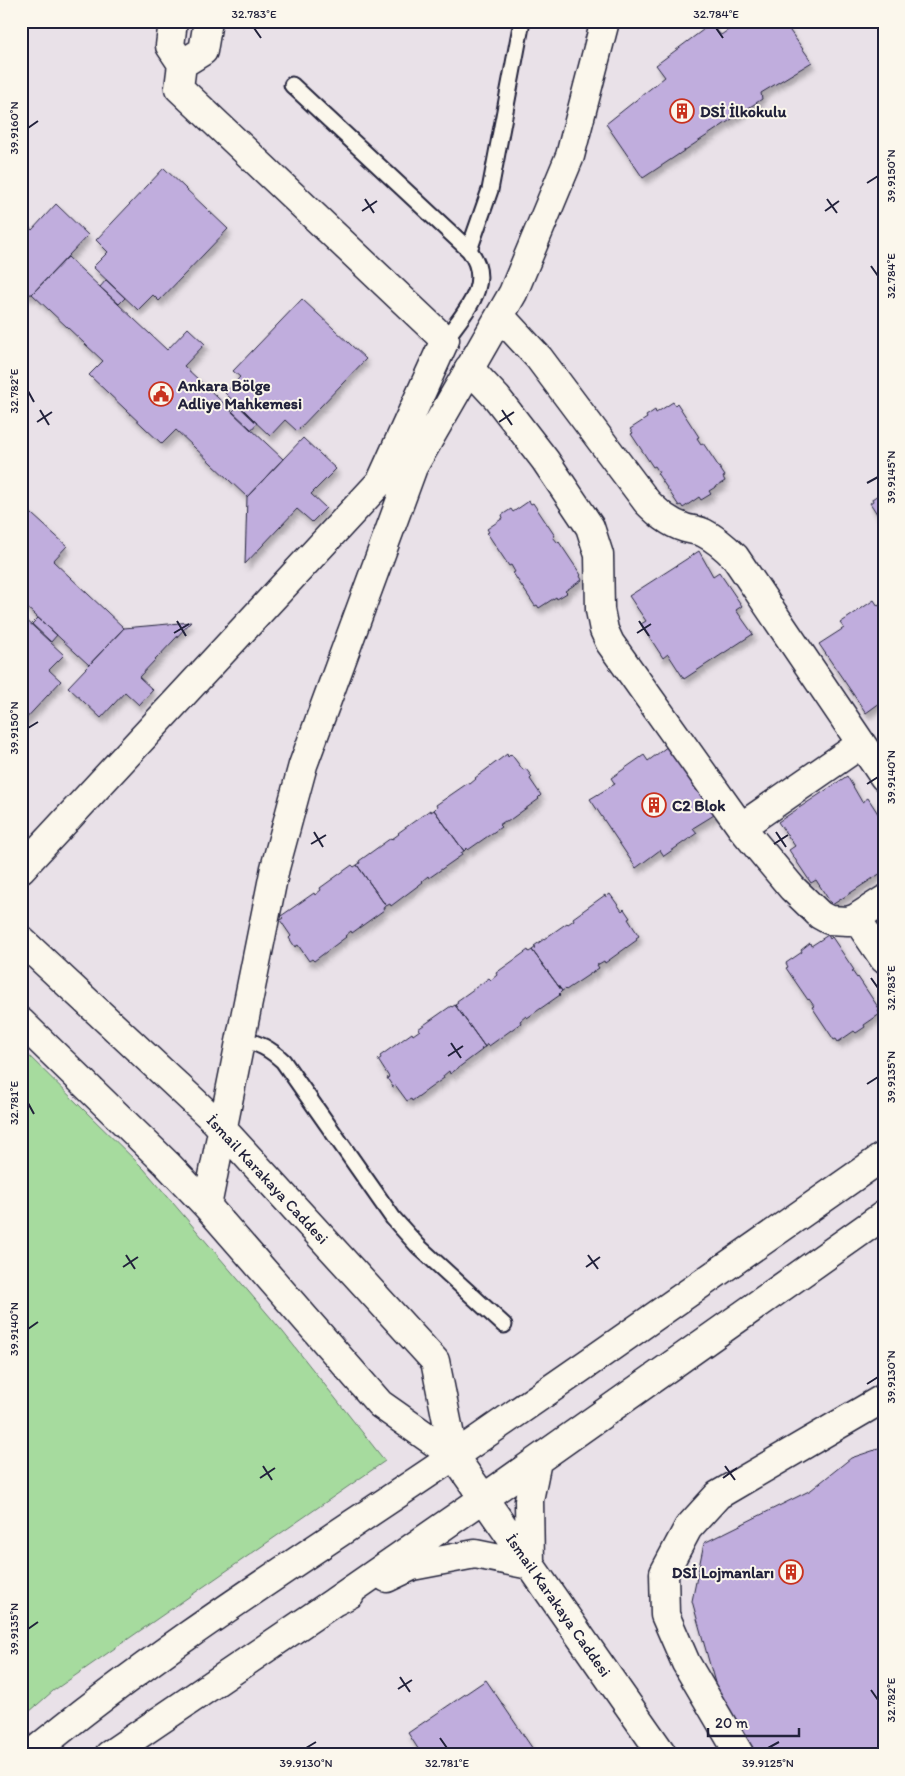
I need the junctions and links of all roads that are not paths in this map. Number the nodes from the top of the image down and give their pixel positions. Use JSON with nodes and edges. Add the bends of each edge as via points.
{"nodes":[{"id":1,"x":174,"y":21,"type":"edge"},
{"id":2,"x":208,"y":21,"type":"edge"},
{"id":3,"x":522,"y":21,"type":"edge"},
{"id":4,"x":605,"y":21,"type":"edge"},
{"id":5,"x":182,"y":64,"type":"junction"},
{"id":6,"x":292,"y":85,"type":"dead end"},
{"id":7,"x":469,"y":250,"type":"junction"},
{"id":8,"x":500,"y":316,"type":"junction"},
{"id":9,"x":445,"y":340,"type":"junction"},
{"id":10,"x":469,"y":368,"type":"junction"},
{"id":11,"x":861,"y":744,"type":"junction"},
{"id":12,"x":884,"y":777,"type":"edge"},
{"id":13,"x":741,"y":827,"type":"junction"},
{"id":14,"x":21,"y":869,"type":"edge"},
{"id":15,"x":884,"y":900,"type":"edge"},
{"id":16,"x":856,"y":918,"type":"junction"},
{"id":17,"x":21,"y":940,"type":"edge"},
{"id":18,"x":884,"y":959,"type":"edge"},
{"id":19,"x":21,"y":1022,"type":"edge"},
{"id":20,"x":241,"y":1040,"type":"junction"},
{"id":21,"x":223,"y":1130,"type":"junction"},
{"id":22,"x":884,"y":1156,"type":"edge"},
{"id":23,"x":207,"y":1206,"type":"junction"},
{"id":24,"x":884,"y":1215,"type":"edge"},
{"id":25,"x":504,"y":1325,"type":"dead end"},
{"id":26,"x":884,"y":1398,"type":"edge"},
{"id":27,"x":454,"y":1456,"type":"junction"},
{"id":28,"x":536,"y":1461,"type":"junction"},
{"id":29,"x":484,"y":1498,"type":"junction"},
{"id":30,"x":530,"y":1565,"type":"junction"},
{"id":31,"x":334,"y":1602,"type":"junction"},
{"id":32,"x":30,"y":1755,"type":"edge"},
{"id":33,"x":109,"y":1755,"type":"edge"},
{"id":34,"x":663,"y":1755,"type":"edge"},
{"id":35,"x":740,"y":1755,"type":"edge"}],
"edges":[{"from":1,"to":5,"type":"street","via":[[170,46]]},
{"from":2,"to":5,"type":"street","via":[[203,52]]},
{"from":3,"to":7,"type":"lane","via":[[490,190]]},
{"from":4,"to":8,"type":"street","via":[[570,156],[513,293]]},
{"from":5,"to":9,"type":"street","via":[[179,88]]},
{"from":6,"to":7,"type":"lane"},
{"from":7,"to":9,"type":"lane","via":[[479,267],[480,285]]},
{"from":8,"to":10,"type":"street"},
{"from":8,"to":11,"type":"street","via":[[539,358],[647,502],[673,523],[714,538],[735,557]]},
{"from":9,"to":14,"type":"street","via":[[380,480]]},
{"from":10,"to":13,"type":"street","via":[[545,460],[590,527],[599,555],[600,610],[610,643]]},
{"from":10,"to":20,"type":"street","via":[[413,467],[303,765],[275,868]]},
{"from":11,"to":12,"type":"street"},
{"from":11,"to":13,"type":"street"},
{"from":13,"to":16,"type":"street","via":[[792,888],[820,915],[838,921]]},
{"from":15,"to":16,"type":"street"},
{"from":16,"to":18,"type":"street"},
{"from":17,"to":21,"type":"street","name":"İsmail Karakaya Caddesi"},
{"from":19,"to":23,"type":"street","name":"İsmail Karakaya Caddesi"},
{"from":20,"to":21,"type":"street"},
{"from":20,"to":25,"type":"lane","via":[[262,1045],[283,1061],[393,1218],[418,1246]]},
{"from":21,"to":23,"type":"street"},
{"from":21,"to":27,"type":"street","name":"İsmail Karakaya Caddesi","via":[[434,1361]]},
{"from":22,"to":27,"type":"street"},
{"from":23,"to":27,"type":"street","name":"İsmail Karakaya Caddesi","via":[[380,1404]]},
{"from":24,"to":28,"type":"street"},
{"from":26,"to":35,"type":"street","via":[[718,1495],[688,1528],[664,1573],[665,1615],[686,1663]]},
{"from":27,"to":29,"type":"street","name":"İsmail Karakaya Caddesi"},
{"from":27,"to":32,"type":"street","via":[[202,1625],[69,1722]]},
{"from":28,"to":29,"type":"street"},
{"from":28,"to":30,"type":"street","via":[[529,1500]]},
{"from":29,"to":30,"type":"street","name":"İsmail Karakaya Caddesi"},
{"from":29,"to":31,"type":"street"},
{"from":30,"to":31,"type":"street","via":[[476,1554],[412,1566]]},
{"from":30,"to":34,"type":"street","name":"İsmail Karakaya Caddesi"},
{"from":31,"to":33,"type":"street"}]}
